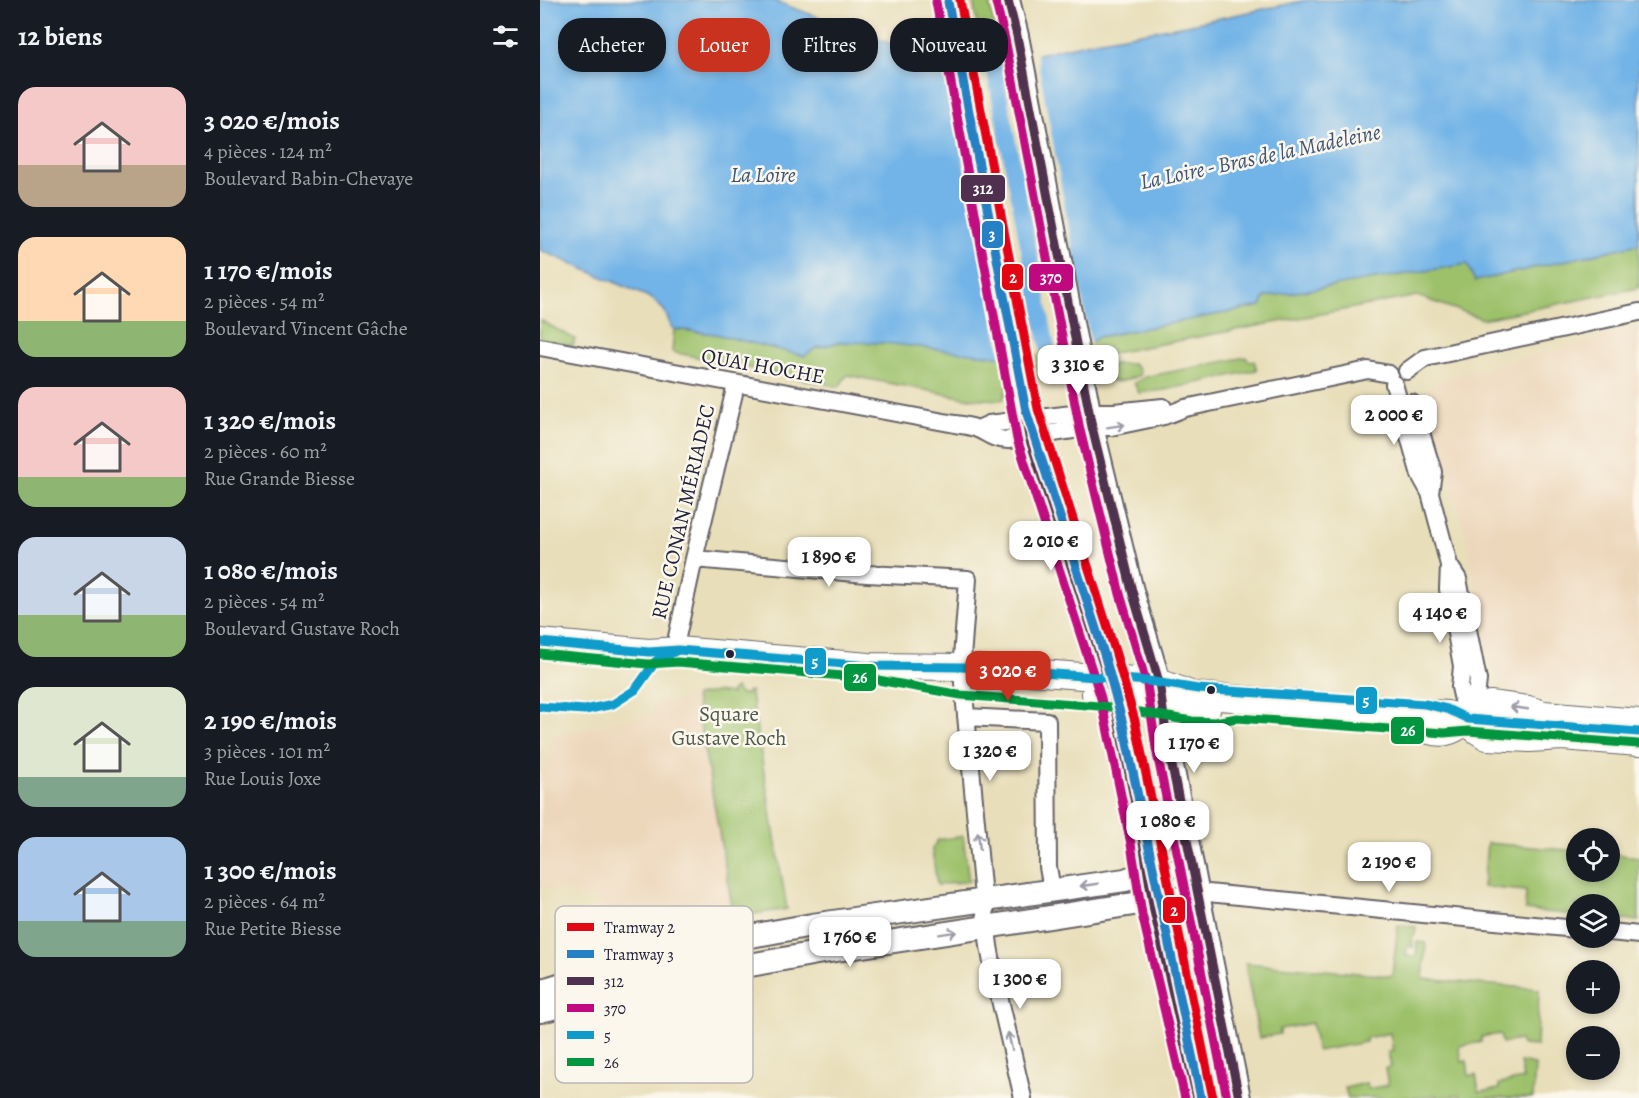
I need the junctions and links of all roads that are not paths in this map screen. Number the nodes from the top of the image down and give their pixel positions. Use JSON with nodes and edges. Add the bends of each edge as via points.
{"nodes":[{"id":1,"x":948,"y":0,"type":"edge"},
{"id":2,"x":1008,"y":0,"type":"edge"},
{"id":3,"x":1639,"y":312,"type":"edge"},
{"id":4,"x":540,"y":347,"type":"edge"},
{"id":5,"x":1399,"y":378,"type":"junction"},
{"id":6,"x":736,"y":385,"type":"junction"},
{"id":7,"x":1090,"y":420,"type":"junction"},
{"id":8,"x":1027,"y":429,"type":"junction"},
{"id":9,"x":694,"y":559,"type":"junction"},
{"id":10,"x":540,"y":642,"type":"edge"},
{"id":11,"x":678,"y":650,"type":"junction"},
{"id":12,"x":962,"y":675,"type":"junction"},
{"id":13,"x":1110,"y":687,"type":"junction"},
{"id":14,"x":1161,"y":693,"type":"junction"},
{"id":15,"x":966,"y":717,"type":"junction"},
{"id":16,"x":1468,"y":719,"type":"junction"},
{"id":17,"x":1639,"y":722,"type":"edge"},
{"id":18,"x":1639,"y":743,"type":"edge"},
{"id":19,"x":1193,"y":866,"type":"junction"},
{"id":20,"x":1148,"y":872,"type":"junction"},
{"id":21,"x":1052,"y":890,"type":"junction"},
{"id":22,"x":1198,"y":892,"type":"junction"},
{"id":23,"x":983,"y":900,"type":"junction"},
{"id":24,"x":1153,"y":901,"type":"junction"},
{"id":25,"x":836,"y":921,"type":"junction"},
{"id":26,"x":987,"y":927,"type":"junction"},
{"id":27,"x":1566,"y":928,"type":"edge"},
{"id":28,"x":1620,"y":933,"type":"edge"},
{"id":29,"x":1639,"y":934,"type":"edge"},
{"id":30,"x":753,"y":935,"type":"edge"},
{"id":31,"x":842,"y":949,"type":"junction"},
{"id":32,"x":753,"y":965,"type":"edge"},
{"id":33,"x":555,"y":986,"type":"edge"},
{"id":34,"x":540,"y":991,"type":"edge"},
{"id":35,"x":555,"y":1007,"type":"edge"},
{"id":36,"x":540,"y":1011,"type":"edge"},
{"id":37,"x":1023,"y":1098,"type":"edge"},
{"id":38,"x":1197,"y":1098,"type":"edge"},
{"id":39,"x":1239,"y":1098,"type":"edge"}],
"edges":[{"from":1,"to":8,"type":"main road"},
{"from":2,"to":7,"type":"main road"},
{"from":3,"to":5,"type":"street","via":[[1425,358]]},
{"from":4,"to":6,"type":"street","name":"QUAI HOCHE"},
{"from":5,"to":7,"type":"street","via":[[1368,370],[1185,408],[1112,428]]},
{"from":5,"to":16,"type":"street","via":[[1433,472],[1430,493],[1449,566],[1458,579],[1478,680]]},
{"from":6,"to":8,"type":"street","name":"QUAI HOCHE","via":[[978,429],[989,424]]},
{"from":6,"to":9,"type":"street","name":"RUE CONAN MÉRIADEC"},
{"from":7,"to":8,"type":"street"},
{"from":7,"to":14,"type":"main road"},
{"from":8,"to":13,"type":"main road"},
{"from":9,"to":11,"type":"street","name":"RUE CONAN MÉRIADEC","via":[[677,637]]},
{"from":9,"to":12,"type":"street","via":[[968,579]]},
{"from":10,"to":11,"type":"main road","via":[[649,652]]},
{"from":11,"to":12,"type":"main road"},
{"from":12,"to":13,"type":"main road"},
{"from":12,"to":15,"type":"street"},
{"from":13,"to":14,"type":"main road"},
{"from":13,"to":20,"type":"main road"},
{"from":14,"to":16,"type":"main road","via":[[1447,714]]},
{"from":14,"to":19,"type":"main road"},
{"from":15,"to":21,"type":"street","via":[[1047,720],[1048,867]]},
{"from":23,"to":15,"type":"street","one_way":true},
{"from":17,"to":16,"type":"main road","one_way":true,"via":[[1544,714],[1490,704]]},
{"from":16,"to":18,"type":"main road","via":[[1487,737]]},
{"from":19,"to":20,"type":"street"},
{"from":19,"to":22,"type":"main road"},
{"from":20,"to":21,"type":"main road","one_way":true,"via":[[1125,880]]},
{"from":20,"to":24,"type":"main road"},
{"from":21,"to":23,"type":"main road"},
{"from":22,"to":24,"type":"street"},
{"from":22,"to":27,"type":"street"},
{"from":22,"to":39,"type":"main road"},
{"from":23,"to":25,"type":"main road"},
{"from":23,"to":26,"type":"street"},
{"from":24,"to":26,"type":"main road"},
{"from":24,"to":38,"type":"main road"},
{"from":25,"to":30,"type":"main road"},
{"from":25,"to":31,"type":"main road"},
{"from":31,"to":26,"type":"main road","one_way":true},
{"from":37,"to":26,"type":"street","one_way":true},
{"from":28,"to":29,"type":"street"},
{"from":31,"to":32,"type":"main road"},
{"from":33,"to":34,"type":"main road"},
{"from":35,"to":36,"type":"main road"}]}
